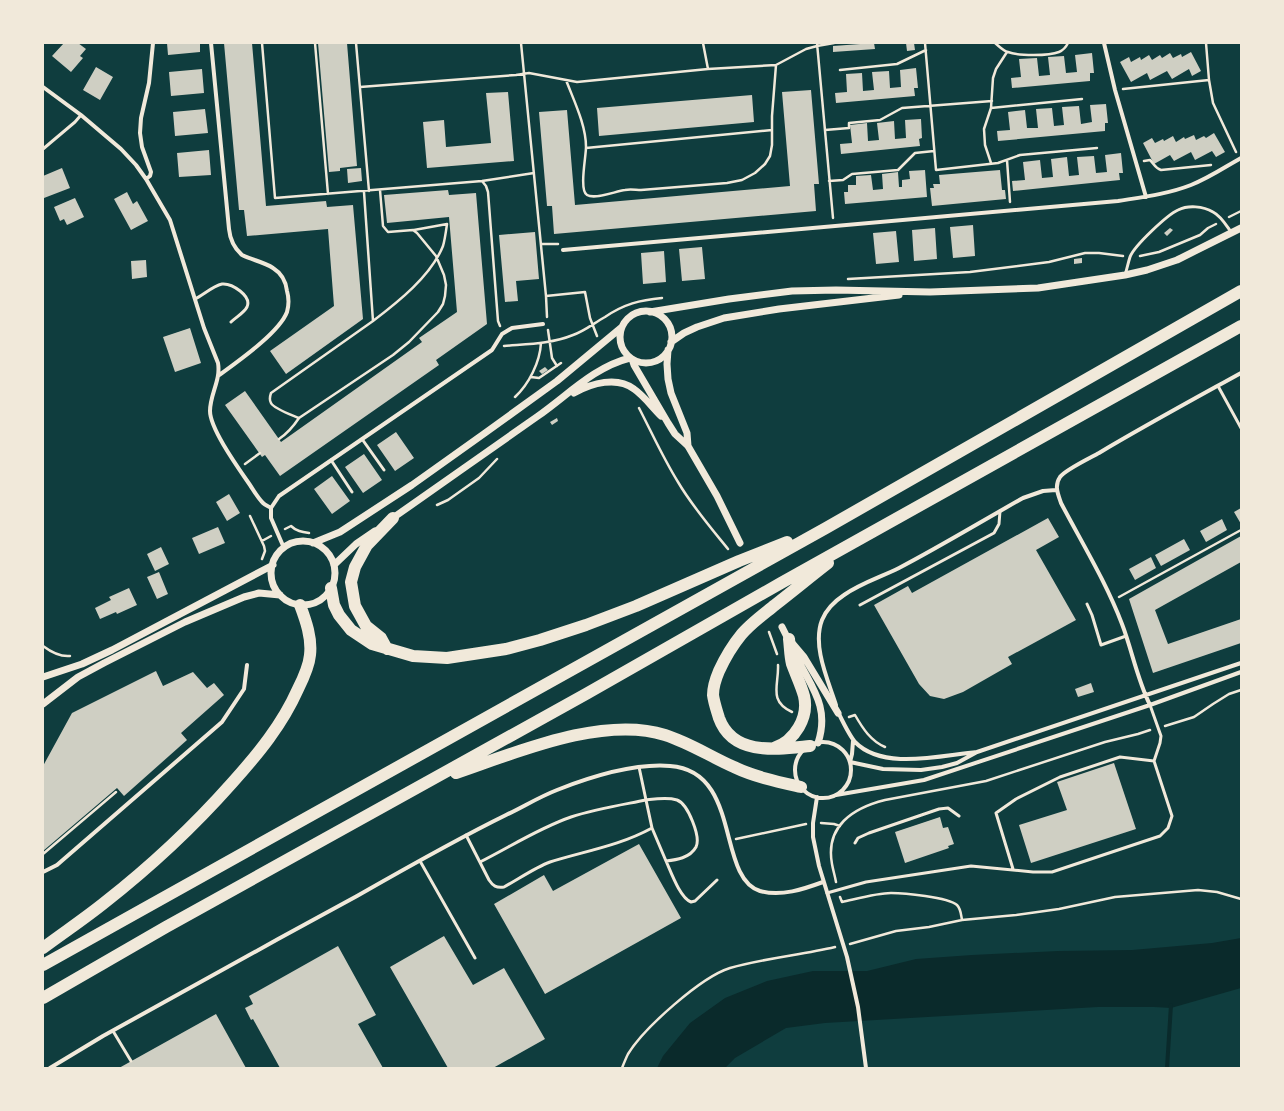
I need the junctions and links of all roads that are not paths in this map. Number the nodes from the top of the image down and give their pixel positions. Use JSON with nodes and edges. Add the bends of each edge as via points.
{"nodes":[{"id":1,"x":153,"y":43,"type":"edge"},
{"id":2,"x":211,"y":43,"type":"edge"},
{"id":3,"x":1104,"y":43,"type":"edge"},
{"id":4,"x":43,"y":87,"type":"edge"},
{"id":5,"x":81,"y":115,"type":"junction"},
{"id":6,"x":43,"y":149,"type":"edge"},
{"id":7,"x":1240,"y":159,"type":"edge"},
{"id":8,"x":1241,"y":164,"type":"edge"},
{"id":9,"x":146,"y":179,"type":"junction"},
{"id":10,"x":1146,"y":197,"type":"junction"},
{"id":11,"x":1241,"y":228,"type":"edge"},
{"id":12,"x":1232,"y":233,"type":"junction"},
{"id":13,"x":562,"y":250,"type":"dead end"},
{"id":14,"x":1125,"y":275,"type":"junction"},
{"id":15,"x":1241,"y":291,"type":"edge"},
{"id":16,"x":930,"y":292,"type":"junction"},
{"id":17,"x":195,"y":299,"type":"junction"},
{"id":18,"x":650,"y":312,"type":"junction"},
{"id":19,"x":231,"y":322,"type":"dead end"},
{"id":20,"x":542,"y":324,"type":"dead end"},
{"id":21,"x":1241,"y":326,"type":"edge"},
{"id":22,"x":622,"y":327,"type":"junction"},
{"id":23,"x":671,"y":342,"type":"junction"},
{"id":24,"x":668,"y":350,"type":"junction"},
{"id":25,"x":631,"y":358,"type":"junction"},
{"id":26,"x":1241,"y":373,"type":"edge"},
{"id":27,"x":218,"y":377,"type":"junction"},
{"id":28,"x":1218,"y":386,"type":"junction"},
{"id":29,"x":554,"y":404,"type":"junction"},
{"id":30,"x":668,"y":423,"type":"junction"},
{"id":31,"x":1241,"y":428,"type":"edge"},
{"id":32,"x":362,"y":439,"type":"junction"},
{"id":33,"x":688,"y":446,"type":"junction"},
{"id":34,"x":331,"y":460,"type":"junction"},
{"id":35,"x":384,"y":470,"type":"dead end"},
{"id":36,"x":1056,"y":490,"type":"junction"},
{"id":37,"x":352,"y":492,"type":"dead end"},
{"id":38,"x":270,"y":508,"type":"junction"},
{"id":39,"x":1000,"y":510,"type":"junction"},
{"id":40,"x":393,"y":518,"type":"junction"},
{"id":41,"x":826,"y":528,"type":"junction"},
{"id":42,"x":859,"y":539,"type":"junction"},
{"id":43,"x":313,"y":543,"type":"junction"},
{"id":44,"x":740,"y":543,"type":"dead end"},
{"id":45,"x":284,"y":548,"type":"junction"},
{"id":46,"x":272,"y":565,"type":"junction"},
{"id":47,"x":334,"y":565,"type":"junction"},
{"id":48,"x":331,"y":588,"type":"junction"},
{"id":49,"x":280,"y":595,"type":"junction"},
{"id":50,"x":860,"y":604,"type":"dead end"},
{"id":51,"x":1087,"y":604,"type":"dead end"},
{"id":52,"x":300,"y":605,"type":"junction"},
{"id":53,"x":782,"y":627,"type":"dead end"},
{"id":54,"x":1126,"y":636,"type":"junction"},
{"id":55,"x":789,"y":639,"type":"junction"},
{"id":56,"x":387,"y":649,"type":"junction"},
{"id":57,"x":1241,"y":663,"type":"edge"},
{"id":58,"x":247,"y":665,"type":"dead end"},
{"id":59,"x":1241,"y":672,"type":"edge"},
{"id":60,"x":43,"y":677,"type":"edge"},
{"id":61,"x":1145,"y":696,"type":"junction"},
{"id":62,"x":43,"y":704,"type":"edge"},
{"id":63,"x":1150,"y":705,"type":"junction"},
{"id":64,"x":838,"y":713,"type":"junction"},
{"id":65,"x":853,"y":741,"type":"junction"},
{"id":66,"x":814,"y":745,"type":"junction"},
{"id":67,"x":769,"y":749,"type":"junction"},
{"id":68,"x":977,"y":752,"type":"junction"},
{"id":69,"x":1154,"y":761,"type":"junction"},
{"id":70,"x":850,"y":762,"type":"junction"},
{"id":71,"x":639,"y":767,"type":"junction"},
{"id":72,"x":426,"y":783,"type":"junction"},
{"id":73,"x":801,"y":788,"type":"junction"},
{"id":74,"x":836,"y":795,"type":"junction"},
{"id":75,"x":817,"y":798,"type":"junction"},
{"id":76,"x":646,"y":800,"type":"junction"},
{"id":77,"x":959,"y":816,"type":"dead end"},
{"id":78,"x":652,"y":828,"type":"junction"},
{"id":79,"x":466,"y":835,"type":"junction"},
{"id":80,"x":855,"y":843,"type":"dead end"},
{"id":81,"x":420,"y":861,"type":"junction"},
{"id":82,"x":666,"y":861,"type":"junction"},
{"id":83,"x":480,"y":862,"type":"junction"},
{"id":84,"x":1013,"y":869,"type":"junction"},
{"id":85,"x":43,"y":872,"type":"edge"},
{"id":86,"x":717,"y":880,"type":"dead end"},
{"id":87,"x":824,"y":882,"type":"junction"},
{"id":88,"x":827,"y":893,"type":"junction"},
{"id":89,"x":43,"y":948,"type":"edge"},
{"id":90,"x":474,"y":958,"type":"dead end"},
{"id":91,"x":43,"y":965,"type":"edge"},
{"id":92,"x":43,"y":998,"type":"edge"},
{"id":93,"x":113,"y":1031,"type":"junction"},
{"id":94,"x":131,"y":1061,"type":"dead end"},
{"id":95,"x":50,"y":1068,"type":"edge"},
{"id":96,"x":866,"y":1068,"type":"edge"}],
"edges":[{"from":1,"to":9,"type":"street","via":[[140,133],[151,172]]},
{"from":2,"to":27,"type":"street","via":[[232,243],[242,256],[272,267],[279,273],[286,286],[289,300],[286,313],[274,331]]},
{"from":3,"to":10,"type":"street"},
{"from":4,"to":5,"type":"street"},
{"from":5,"to":6,"type":"lane"},
{"from":5,"to":9,"type":"street","via":[[121,149]]},
{"from":7,"to":8,"type":"street"},
{"from":7,"to":10,"type":"street","via":[[1193,184]]},
{"from":9,"to":17,"type":"street","via":[[177,237]]},
{"from":10,"to":13,"type":"street"},
{"from":11,"to":12,"type":"street"},
{"from":12,"to":14,"type":"street","via":[[1177,260]]},
{"from":12,"to":14,"type":"lane","via":[[1212,211],[1194,206],[1178,210],[1166,218],[1130,256]]},
{"from":14,"to":16,"type":"street","via":[[1038,288]]},
{"from":15,"to":41,"type":"highway"},
{"from":16,"to":18,"type":"street","via":[[792,291]]},
{"from":16,"to":23,"type":"street","via":[[779,309],[724,318],[697,327]]},
{"from":17,"to":19,"type":"lane","via":[[223,284],[241,291],[248,302],[247,306]]},
{"from":17,"to":27,"type":"street","via":[[218,363]]},
{"from":18,"to":22,"type":"street","via":[[632,316]]},
{"from":18,"to":23,"type":"street","via":[[667,323]]},
{"from":20,"to":32,"type":"street","via":[[512,328],[502,334],[492,350]]},
{"from":21,"to":42,"type":"highway"},
{"from":22,"to":25,"type":"street","via":[[621,345]]},
{"from":22,"to":43,"type":"street","via":[[557,381],[412,485],[340,532]]},
{"from":23,"to":24,"type":"street"},
{"from":24,"to":25,"type":"street","via":[[664,356],[653,362],[641,363]]},
{"from":24,"to":33,"type":"street","via":[[671,393],[687,433]]},
{"from":25,"to":29,"type":"street","via":[[612,363],[598,371]]},
{"from":25,"to":30,"type":"street"},
{"from":26,"to":28,"type":"street"},
{"from":27,"to":38,"type":"street","via":[[212,395],[212,423],[262,502]]},
{"from":28,"to":31,"type":"lane"},
{"from":28,"to":36,"type":"street","via":[[1062,475],[1057,482]]},
{"from":29,"to":30,"type":"street","via":[[581,389],[599,383],[620,382],[635,389]]},
{"from":29,"to":40,"type":"street"},
{"from":30,"to":33,"type":"street"},
{"from":32,"to":34,"type":"street"},
{"from":32,"to":35,"type":"lane"},
{"from":33,"to":44,"type":"street"},
{"from":34,"to":37,"type":"lane"},
{"from":34,"to":38,"type":"street","via":[[279,496]]},
{"from":36,"to":39,"type":"street","via":[[1043,491],[1023,498]]},
{"from":36,"to":54,"type":"street","via":[[1113,600]]},
{"from":38,"to":45,"type":"street","via":[[276,533]]},
{"from":39,"to":50,"type":"lane","via":[[999,524],[994,533]]},
{"from":39,"to":64,"type":"street","via":[[834,602],[822,619],[819,644]]},
{"from":40,"to":47,"type":"street","via":[[356,544]]},
{"from":40,"to":56,"type":"highway","via":[[366,545],[351,582],[355,606],[366,626],[381,638]]},
{"from":41,"to":56,"type":"highway","via":[[739,561],[593,623],[540,640],[506,649],[447,658],[413,656]]},
{"from":41,"to":91,"type":"highway"},
{"from":42,"to":67,"type":"highway","via":[[742,634],[724,659],[716,677],[713,694],[716,709],[726,731],[743,744]]},
{"from":42,"to":72,"type":"highway"},
{"from":43,"to":45,"type":"street","via":[[298,542]]},
{"from":43,"to":47,"type":"street","via":[[326,551]]},
{"from":45,"to":46,"type":"street"},
{"from":46,"to":49,"type":"street","via":[[272,581]]},
{"from":46,"to":60,"type":"street","via":[[112,650]]},
{"from":47,"to":48,"type":"street","via":[[335,576]]},
{"from":48,"to":52,"type":"street","via":[[318,601]]},
{"from":48,"to":56,"type":"highway","via":[[339,615],[351,630],[372,644]]},
{"from":49,"to":52,"type":"street","via":[[289,602]]},
{"from":49,"to":62,"type":"street","via":[[259,593],[244,597],[186,622],[104,662],[78,677]]},
{"from":51,"to":54,"type":"lane","via":[[1101,645]]},
{"from":52,"to":89,"type":"highway","via":[[309,636],[310,655],[303,680],[276,731],[208,811],[161,855],[104,904]]},
{"from":53,"to":55,"type":"street"},
{"from":54,"to":61,"type":"street"},
{"from":55,"to":64,"type":"street","via":[[804,657]]},
{"from":55,"to":66,"type":"street","via":[[819,701],[821,733]]},
{"from":55,"to":67,"type":"highway","via":[[792,663],[805,706],[796,732],[788,740]]},
{"from":57,"to":61,"type":"street"},
{"from":58,"to":85,"type":"street","via":[[244,688],[222,722],[58,865]]},
{"from":59,"to":63,"type":"street"},
{"from":61,"to":63,"type":"street"},
{"from":61,"to":68,"type":"street"},
{"from":63,"to":69,"type":"lane","via":[[1161,736]]},
{"from":63,"to":74,"type":"street","via":[[924,780]]},
{"from":64,"to":65,"type":"street"},
{"from":65,"to":68,"type":"street","via":[[873,754],[908,760]]},
{"from":65,"to":70,"type":"street"},
{"from":66,"to":67,"type":"highway"},
{"from":66,"to":70,"type":"street","via":[[826,743],[837,747],[844,752]]},
{"from":66,"to":73,"type":"street","via":[[802,753],[797,762],[796,778]]},
{"from":68,"to":70,"type":"street","via":[[957,763],[921,770],[883,769]]},
{"from":69,"to":84,"type":"lane","via":[[1120,757],[1060,777],[1016,799],[996,813]]},
{"from":69,"to":84,"type":"lane","via":[[1172,816],[1168,828],[1160,836],[1052,872]]},
{"from":70,"to":74,"type":"street","via":[[849,781]]},
{"from":71,"to":76,"type":"lane"},
{"from":71,"to":79,"type":"street","via":[[604,774],[556,790]]},
{"from":71,"to":87,"type":"street","via":[[671,766],[690,771],[700,777],[721,809],[739,871],[747,882],[758,890],[790,892]]},
{"from":72,"to":73,"type":"highway","via":[[538,745],[600,731],[624,729],[664,734],[735,768]]},
{"from":72,"to":92,"type":"highway"},
{"from":73,"to":75,"type":"street"},
{"from":74,"to":75,"type":"street"},
{"from":75,"to":87,"type":"street","via":[[813,837],[818,866]]},
{"from":76,"to":78,"type":"lane"},
{"from":76,"to":82,"type":"lane","via":[[679,801],[697,834],[698,841],[693,851],[679,859]]},
{"from":76,"to":83,"type":"lane","via":[[571,817]]},
{"from":77,"to":80,"type":"lane","via":[[948,808],[939,809],[869,833],[858,838]]},
{"from":78,"to":82,"type":"lane"},
{"from":78,"to":83,"type":"lane","via":[[597,850],[548,863],[504,887],[493,886]]},
{"from":79,"to":81,"type":"street"},
{"from":79,"to":83,"type":"lane"},
{"from":81,"to":90,"type":"lane"},
{"from":81,"to":93,"type":"street"},
{"from":82,"to":86,"type":"lane","via":[[686,901],[695,901]]},
{"from":84,"to":88,"type":"lane","via":[[971,866],[866,882]]},
{"from":87,"to":88,"type":"street"},
{"from":88,"to":96,"type":"street","via":[[847,957],[858,1007]]},
{"from":93,"to":94,"type":"lane"},
{"from":93,"to":95,"type":"street"}]}
